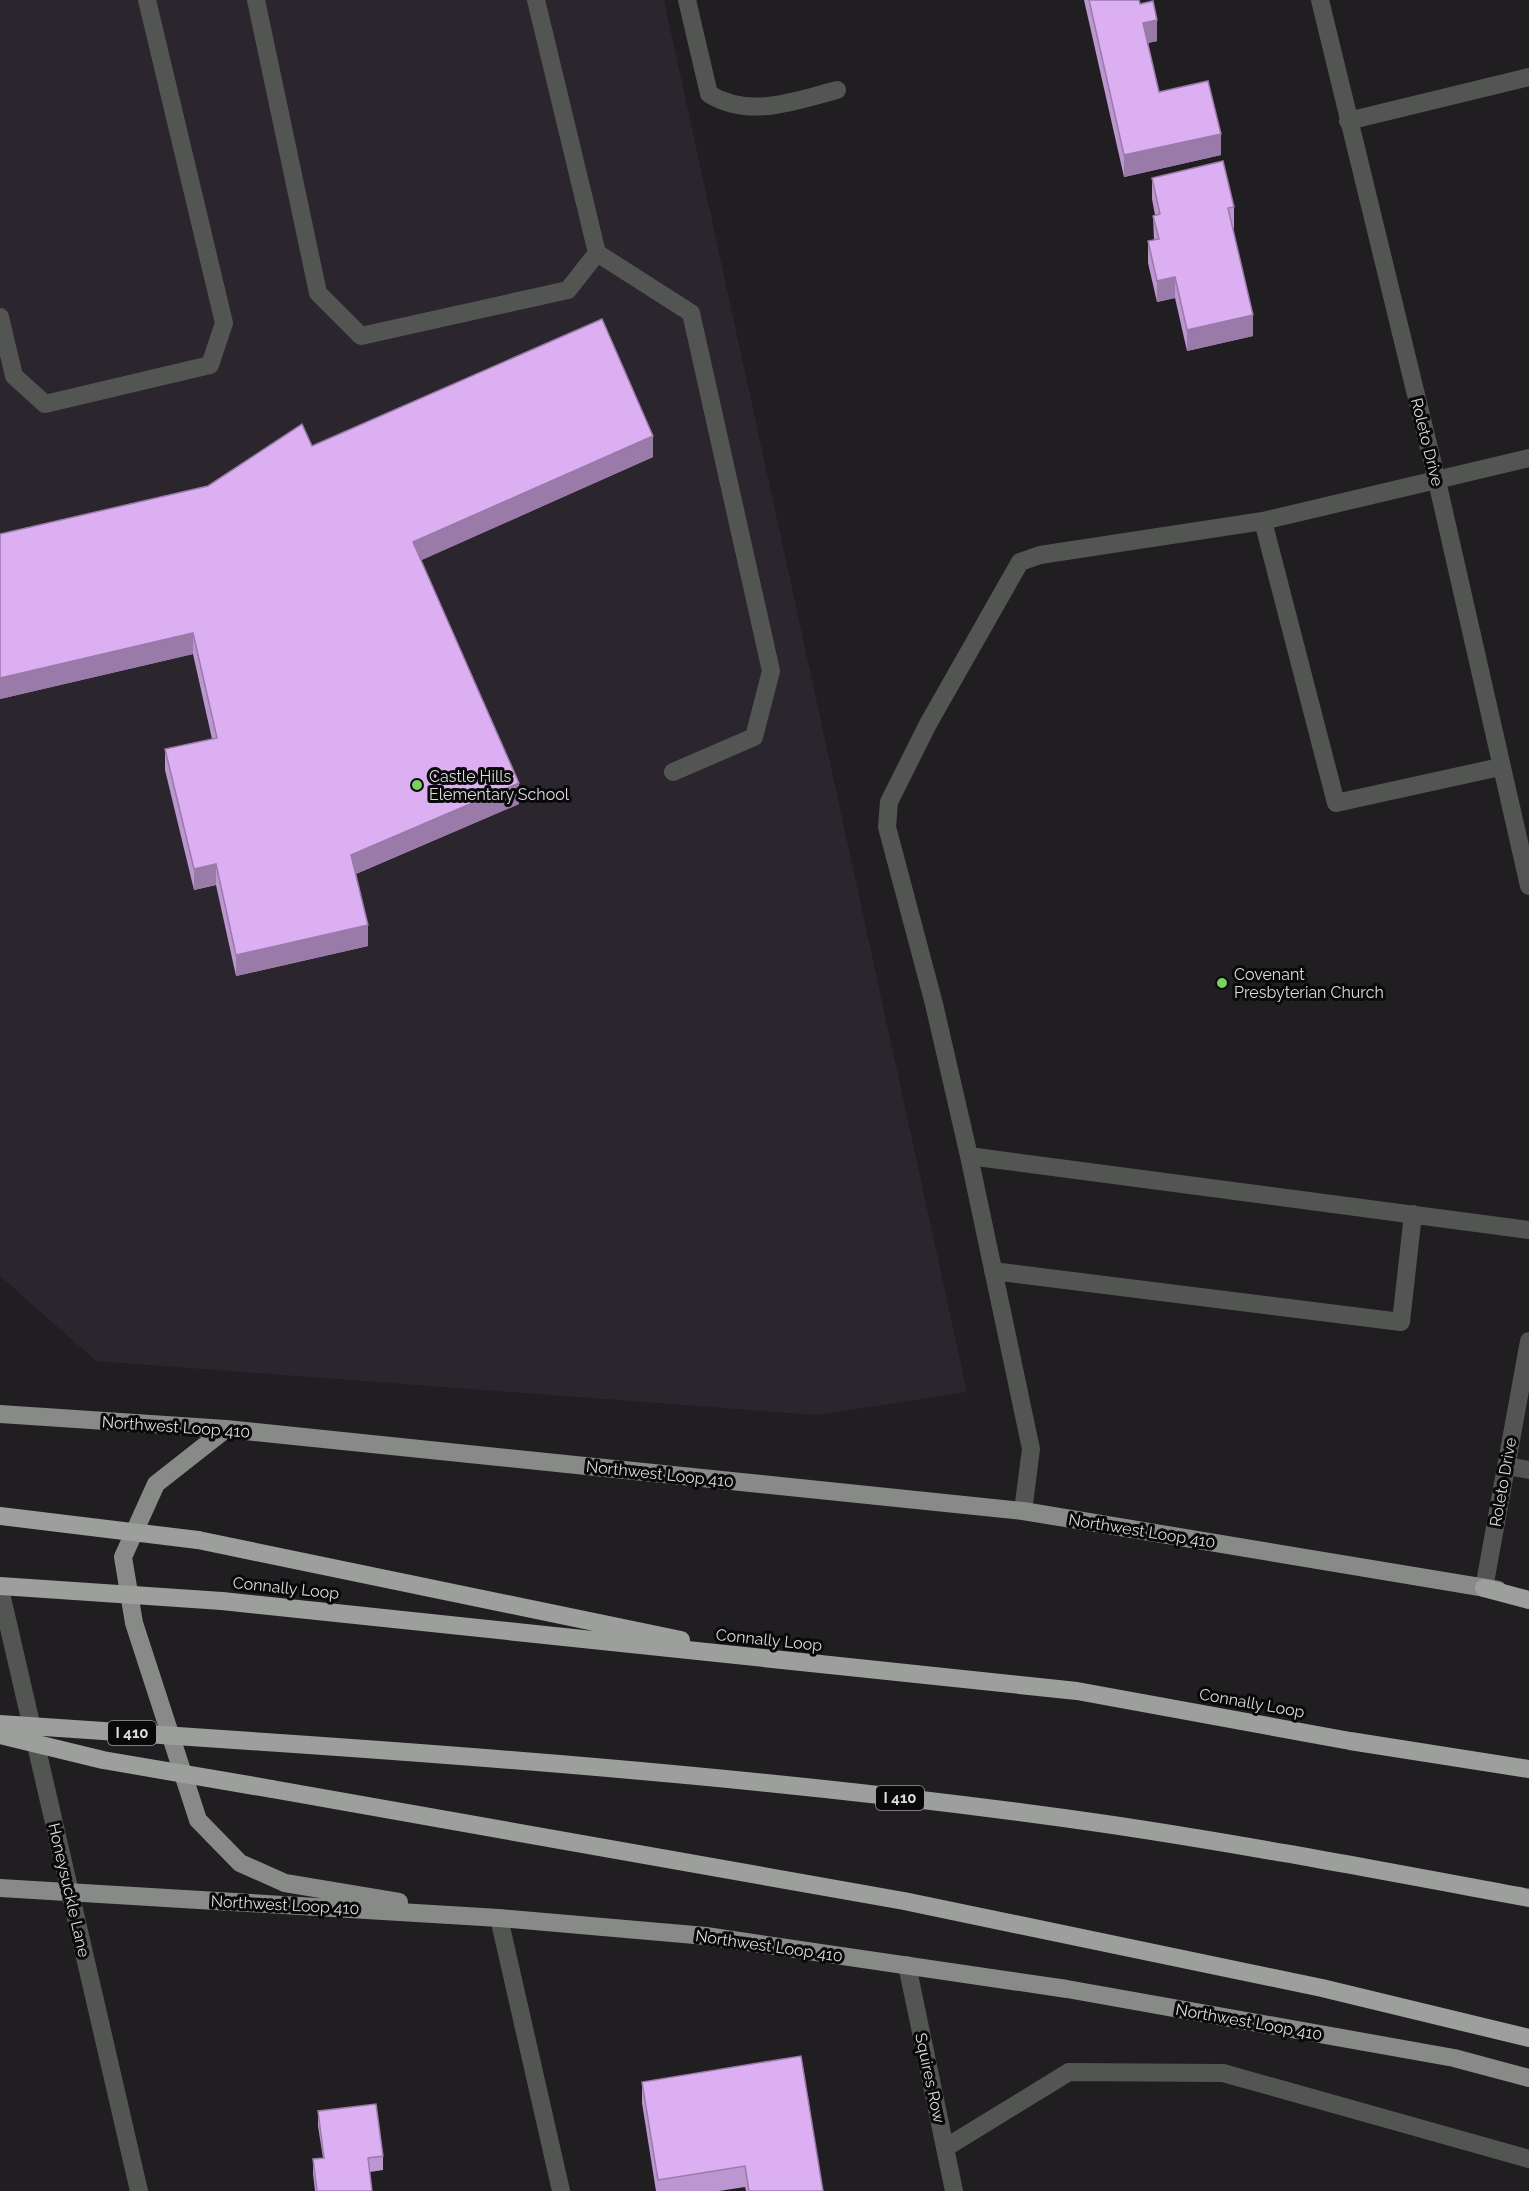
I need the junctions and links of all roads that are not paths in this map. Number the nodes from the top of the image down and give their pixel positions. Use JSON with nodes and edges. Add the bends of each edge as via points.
{"nodes":[{"id":1,"x":147,"y":0,"type":"edge"},
{"id":2,"x":256,"y":0,"type":"edge"},
{"id":3,"x":536,"y":0,"type":"edge"},
{"id":4,"x":687,"y":0,"type":"edge"},
{"id":5,"x":1320,"y":0,"type":"edge"},
{"id":6,"x":1529,"y":76,"type":"edge"},
{"id":7,"x":837,"y":90,"type":"dead end"},
{"id":8,"x":1348,"y":121,"type":"junction"},
{"id":9,"x":597,"y":253,"type":"junction"},
{"id":10,"x":0,"y":317,"type":"edge"},
{"id":11,"x":1529,"y":458,"type":"edge"},
{"id":12,"x":1437,"y":481,"type":"junction"},
{"id":13,"x":1263,"y":521,"type":"junction"},
{"id":14,"x":1500,"y":766,"type":"junction"},
{"id":15,"x":673,"y":772,"type":"dead end"},
{"id":16,"x":1522,"y":829,"type":"edge"},
{"id":17,"x":1529,"y":886,"type":"edge"},
{"id":18,"x":969,"y":1156,"type":"junction"},
{"id":19,"x":1413,"y":1214,"type":"junction"},
{"id":20,"x":1529,"y":1230,"type":"edge"},
{"id":21,"x":993,"y":1271,"type":"junction"},
{"id":22,"x":1528,"y":1352,"type":"edge"},
{"id":23,"x":0,"y":1414,"type":"edge"},
{"id":24,"x":225,"y":1429,"type":"junction"},
{"id":25,"x":1507,"y":1466,"type":"junction"},
{"id":26,"x":1529,"y":1470,"type":"edge"},
{"id":27,"x":1023,"y":1511,"type":"junction"},
{"id":28,"x":0,"y":1516,"type":"edge"},
{"id":29,"x":0,"y":1588,"type":"edge"},
{"id":30,"x":1484,"y":1588,"type":"junction"},
{"id":31,"x":1529,"y":1595,"type":"edge"},
{"id":32,"x":1529,"y":1600,"type":"edge"},
{"id":33,"x":785,"y":1661,"type":"junction"},
{"id":34,"x":0,"y":1724,"type":"edge"},
{"id":35,"x":0,"y":1735,"type":"edge"},
{"id":36,"x":1529,"y":1769,"type":"edge"},
{"id":37,"x":0,"y":1888,"type":"edge"},
{"id":38,"x":69,"y":1892,"type":"junction"},
{"id":39,"x":1529,"y":1898,"type":"edge"},
{"id":40,"x":499,"y":1918,"type":"junction"},
{"id":41,"x":907,"y":1965,"type":"junction"},
{"id":42,"x":1529,"y":2038,"type":"edge"},
{"id":43,"x":1529,"y":2078,"type":"edge"},
{"id":44,"x":945,"y":2148,"type":"junction"},
{"id":45,"x":1529,"y":2159,"type":"edge"},
{"id":46,"x":139,"y":2191,"type":"edge"},
{"id":47,"x":561,"y":2191,"type":"edge"},
{"id":48,"x":954,"y":2191,"type":"edge"}],
"edges":[{"from":1,"to":10,"type":"street","via":[[224,323],[210,365],[45,404],[14,376]]},
{"from":2,"to":9,"type":"street","via":[[318,293],[361,336],[568,290]]},
{"from":3,"to":9,"type":"street"},
{"from":4,"to":7,"type":"street","via":[[709,94],[738,106],[771,107]]},
{"from":5,"to":8,"type":"street","name":"Roleto Drive"},
{"from":6,"to":8,"type":"street"},
{"from":8,"to":12,"type":"street","name":"Roleto Drive"},
{"from":9,"to":15,"type":"street","via":[[691,313],[771,671],[754,737]]},
{"from":11,"to":12,"type":"street"},
{"from":12,"to":13,"type":"street"},
{"from":12,"to":14,"type":"street","name":"Roleto Drive"},
{"from":13,"to":14,"type":"street","via":[[1336,803]]},
{"from":13,"to":18,"type":"street","via":[[1040,555],[1020,562],[928,724],[889,802],[887,827]]},
{"from":14,"to":16,"type":"street","name":"Roleto Drive"},
{"from":16,"to":17,"type":"street","name":"Roleto Drive"},
{"from":18,"to":19,"type":"street"},
{"from":18,"to":21,"type":"street"},
{"from":19,"to":20,"type":"street"},
{"from":19,"to":21,"type":"street","via":[[1401,1322]]},
{"from":21,"to":27,"type":"street","via":[[1031,1449]]},
{"from":22,"to":25,"type":"street","name":"Roleto Drive"},
{"from":23,"to":24,"type":"main road","name":"Northwest Loop 410"},
{"from":24,"to":27,"type":"main road","name":"Northwest Loop 410"},
{"from":24,"to":40,"type":"main road","via":[[156,1484],[123,1557],[134,1623],[198,1820],[240,1863],[285,1883]]},
{"from":25,"to":26,"type":"street"},
{"from":25,"to":30,"type":"street","name":"Roleto Drive"},
{"from":27,"to":30,"type":"main road","name":"Northwest Loop 410"},
{"from":28,"to":33,"type":"highway","bridge":true,"via":[[198,1540]]},
{"from":29,"to":33,"type":"highway","name":"Connally Loop","bridge":true,"via":[[222,1601]]},
{"from":29,"to":38,"type":"street","name":"Honeysuckle Lane"},
{"from":30,"to":31,"type":"main road","name":"Northwest Loop 410"},
{"from":30,"to":32,"type":"highway"},
{"from":33,"to":36,"type":"highway","name":"Connally Loop","via":[[1077,1691]]},
{"from":34,"to":39,"type":"highway","number":"I 410","bridge":true,"via":[[476,1756],[823,1789],[1106,1824]]},
{"from":35,"to":42,"type":"highway","bridge":true,"via":[[103,1760],[904,1901],[1322,1988]]},
{"from":37,"to":38,"type":"main road","name":"Northwest Loop 410"},
{"from":38,"to":40,"type":"main road","name":"Northwest Loop 410"},
{"from":38,"to":46,"type":"street","name":"Honeysuckle Lane"},
{"from":40,"to":41,"type":"main road","name":"Northwest Loop 410","via":[[706,1936]]},
{"from":40,"to":47,"type":"street"},
{"from":41,"to":43,"type":"main road","name":"Northwest Loop 410","via":[[1067,1989],[1454,2058]]},
{"from":41,"to":44,"type":"street","name":"Squires Row"},
{"from":44,"to":45,"type":"street","via":[[1069,2072],[1223,2073]]},
{"from":44,"to":48,"type":"street","name":"Squires Row"}]}
